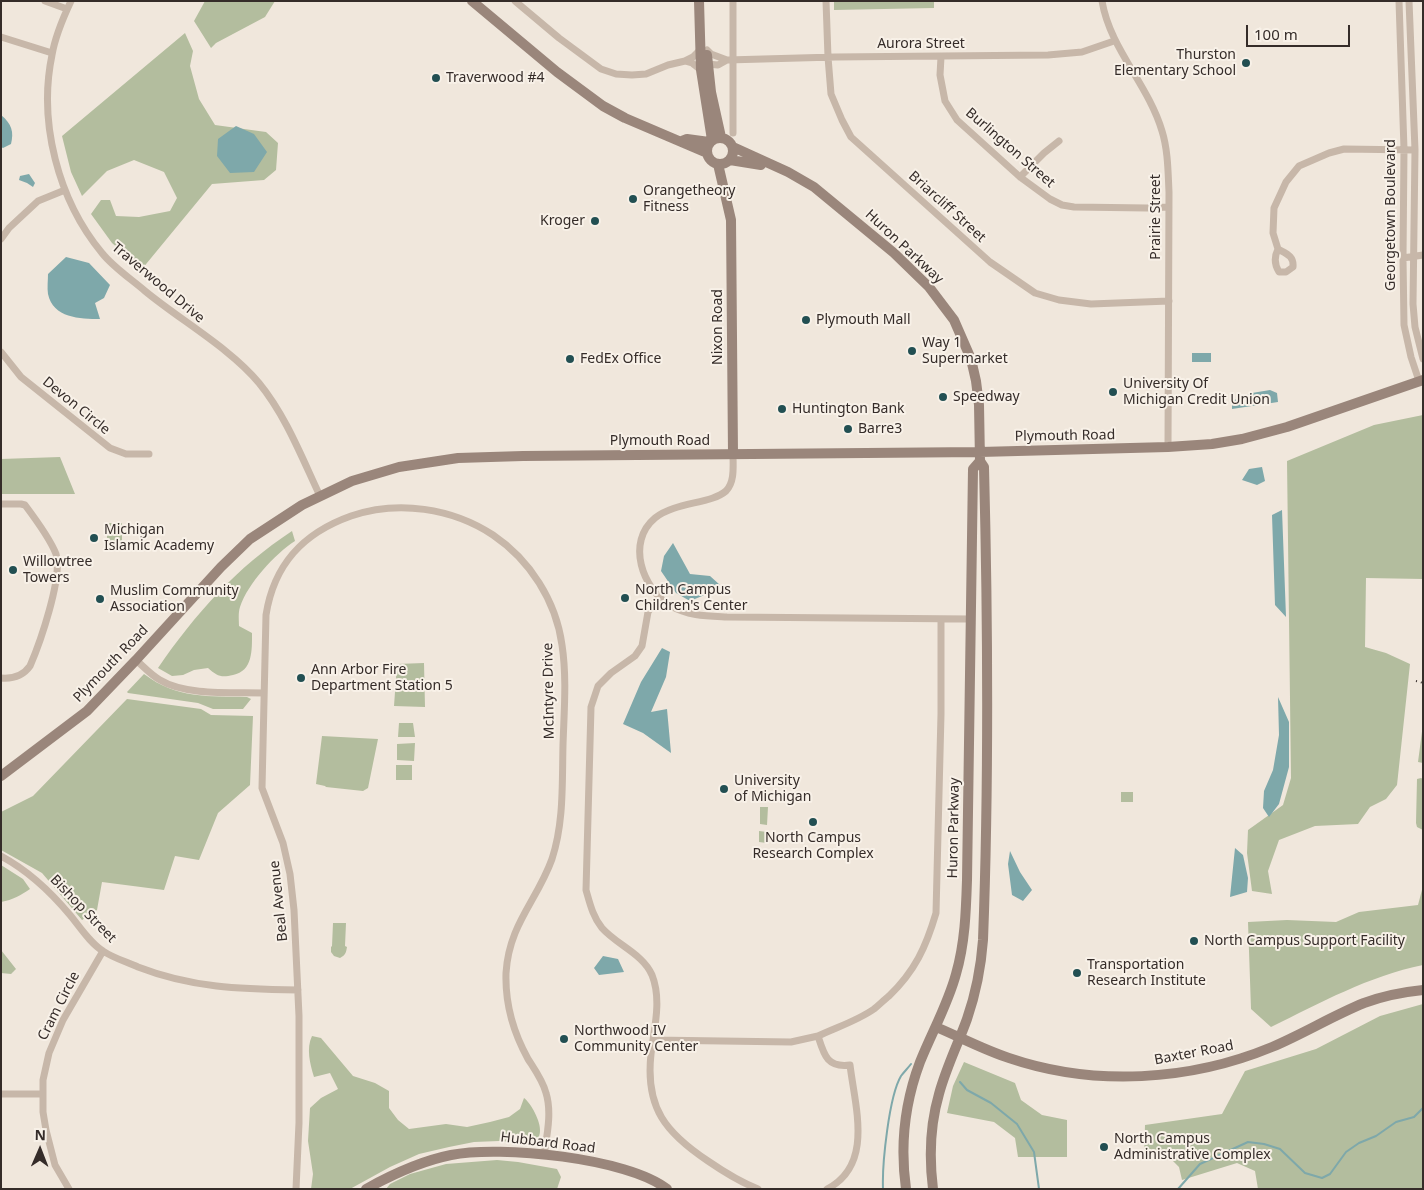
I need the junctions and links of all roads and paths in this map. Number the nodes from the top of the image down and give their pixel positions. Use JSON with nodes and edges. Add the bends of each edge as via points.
{"nodes":[{"id":1,"x":45,"y":1,"type":"edge"},
{"id":2,"x":71,"y":1,"type":"edge"},
{"id":3,"x":472,"y":1,"type":"edge"},
{"id":4,"x":515,"y":1,"type":"edge"},
{"id":5,"x":699,"y":1,"type":"edge"},
{"id":6,"x":706,"y":1,"type":"edge"},
{"id":7,"x":733,"y":1,"type":"edge"},
{"id":8,"x":826,"y":1,"type":"edge"},
{"id":9,"x":1102,"y":1,"type":"edge"},
{"id":10,"x":1399,"y":1,"type":"edge"},
{"id":11,"x":1409,"y":1,"type":"edge"},
{"id":12,"x":67,"y":9,"type":"junction"},
{"id":13,"x":1,"y":37,"type":"edge"},
{"id":14,"x":1114,"y":41,"type":"junction"},
{"id":15,"x":1401,"y":46,"type":"junction"},
{"id":16,"x":1411,"y":46,"type":"junction"},
{"id":17,"x":703,"y":47,"type":"junction"},
{"id":18,"x":52,"y":53,"type":"junction"},
{"id":19,"x":828,"y":57,"type":"junction"},
{"id":20,"x":941,"y":57,"type":"junction"},
{"id":21,"x":730,"y":60,"type":"junction"},
{"id":22,"x":685,"y":61,"type":"junction"},
{"id":23,"x":704,"y":67,"type":"junction"},
{"id":24,"x":733,"y":133,"type":"dead end"},
{"id":25,"x":1059,"y":141,"type":"dead end"},
{"id":26,"x":712,"y":143,"type":"junction"},
{"id":27,"x":733,"y":147,"type":"junction"},
{"id":28,"x":1404,"y":149,"type":"junction"},
{"id":29,"x":1415,"y":150,"type":"junction"},
{"id":30,"x":725,"y":162,"type":"junction"},
{"id":31,"x":782,"y":170,"type":"junction"},
{"id":32,"x":1020,"y":177,"type":"junction"},
{"id":33,"x":65,"y":190,"type":"junction"},
{"id":34,"x":1169,"y":207,"type":"junction"},
{"id":35,"x":1,"y":239,"type":"edge"},
{"id":36,"x":1278,"y":249,"type":"dead end"},
{"id":37,"x":1423,"y":255,"type":"edge"},
{"id":38,"x":1413,"y":257,"type":"junction"},
{"id":39,"x":1402,"y":258,"type":"junction"},
{"id":40,"x":1169,"y":302,"type":"junction"},
{"id":41,"x":1,"y":352,"type":"edge"},
{"id":42,"x":1423,"y":359,"type":"edge"},
{"id":43,"x":1421,"y":380,"type":"edge"},
{"id":44,"x":1168,"y":448,"type":"junction"},
{"id":45,"x":149,"y":454,"type":"dead end"},
{"id":46,"x":733,"y":454,"type":"junction"},
{"id":47,"x":980,"y":456,"type":"junction"},
{"id":48,"x":320,"y":496,"type":"junction"},
{"id":49,"x":1,"y":504,"type":"edge"},
{"id":50,"x":659,"y":596,"type":"junction"},
{"id":51,"x":941,"y":619,"type":"junction"},
{"id":52,"x":971,"y":620,"type":"junction"},
{"id":53,"x":987,"y":630,"type":"junction"},
{"id":54,"x":136,"y":660,"type":"junction"},
{"id":55,"x":1,"y":678,"type":"edge"},
{"id":56,"x":264,"y":693,"type":"junction"},
{"id":57,"x":1,"y":776,"type":"edge"},
{"id":58,"x":968,"y":805,"type":"junction"},
{"id":59,"x":986,"y":806,"type":"junction"},
{"id":60,"x":1,"y":856,"type":"edge"},
{"id":61,"x":103,"y":951,"type":"junction"},
{"id":62,"x":298,"y":990,"type":"junction"},
{"id":63,"x":1423,"y":990,"type":"edge"},
{"id":64,"x":936,"y":1027,"type":"junction"},
{"id":65,"x":818,"y":1036,"type":"junction"},
{"id":66,"x":960,"y":1037,"type":"junction"},
{"id":67,"x":652,"y":1040,"type":"junction"},
{"id":68,"x":1,"y":1094,"type":"edge"},
{"id":69,"x":42,"y":1094,"type":"junction"},
{"id":70,"x":544,"y":1155,"type":"junction"},
{"id":71,"x":68,"y":1189,"type":"edge"},
{"id":72,"x":296,"y":1189,"type":"edge"},
{"id":73,"x":366,"y":1189,"type":"edge"},
{"id":74,"x":668,"y":1189,"type":"edge"},
{"id":75,"x":758,"y":1189,"type":"edge"},
{"id":76,"x":827,"y":1189,"type":"edge"},
{"id":77,"x":906,"y":1189,"type":"edge"},
{"id":78,"x":933,"y":1189,"type":"edge"}],
"edges":[{"from":1,"to":12,"type":"street"},
{"from":2,"to":12,"type":"street","name":"Traverwood Drive"},
{"from":3,"to":26,"type":"main road","via":[[603,106],[684,144]]},
{"from":4,"to":22,"type":"street","via":[[601,69],[632,76]]},
{"from":5,"to":17,"type":"main road"},
{"from":6,"to":17,"type":"main road"},
{"from":7,"to":21,"type":"street"},
{"from":8,"to":19,"type":"street","name":"Briarcliff Street"},
{"from":9,"to":14,"type":"street","name":"Prairie Street"},
{"from":10,"to":15,"type":"street","name":"Georgetown Boulevard"},
{"from":11,"to":16,"type":"street","name":"Georgetown Boulevard"},
{"from":12,"to":18,"type":"street","name":"Traverwood Drive"},
{"from":13,"to":18,"type":"street"},
{"from":14,"to":20,"type":"street","name":"Aurora Street","via":[[1082,52]]},
{"from":14,"to":34,"type":"street","name":"Prairie Street","via":[[1136,76],[1162,131],[1168,160]]},
{"from":15,"to":16,"type":"street"},
{"from":15,"to":28,"type":"street","name":"Georgetown Boulevard"},
{"from":16,"to":29,"type":"street","name":"Georgetown Boulevard"},
{"from":17,"to":21,"type":"street","name":"Aurora Street","via":[[711,54]]},
{"from":17,"to":22,"type":"street"},
{"from":17,"to":23,"type":"main road"},
{"from":18,"to":33,"type":"street","name":"Traverwood Drive","via":[[48,96],[51,142]]},
{"from":19,"to":20,"type":"street","name":"Aurora Street"},
{"from":19,"to":21,"type":"street","name":"Aurora Street"},
{"from":19,"to":40,"type":"street","name":"Briarcliff Street","via":[[831,94],[851,137],[990,262],[1035,293],[1059,300],[1090,304]]},
{"from":20,"to":32,"type":"street","name":"Burlington Street","via":[[940,75],[945,101],[957,120]]},
{"from":21,"to":23,"type":"street","name":"Aurora Street","via":[[718,66]]},
{"from":21,"to":24,"type":"street"},
{"from":22,"to":23,"type":"street"},
{"from":23,"to":26,"type":"main road"},
{"from":25,"to":32,"type":"street"},
{"from":26,"to":27,"type":"main road","via":[[729,140]]},
{"from":26,"to":30,"type":"main road","via":[[710,160]]},
{"from":27,"to":30,"type":"main road","via":[[732,156]]},
{"from":27,"to":31,"type":"main road","name":"Huron Parkway"},
{"from":28,"to":29,"type":"street"},
{"from":28,"to":36,"type":"street","via":[[1344,149],[1299,166],[1286,182],[1274,208],[1273,233]]},
{"from":28,"to":39,"type":"street","name":"Georgetown Boulevard"},
{"from":29,"to":38,"type":"street","name":"Georgetown Boulevard"},
{"from":30,"to":31,"type":"main road","name":"Huron Parkway","via":[[744,161]]},
{"from":30,"to":46,"type":"main road","name":"Nixon Road","via":[[731,220]]},
{"from":31,"to":47,"type":"main road","name":"Huron Parkway","via":[[814,187],[894,254],[929,288],[954,320],[971,359],[976,381]]},
{"from":32,"to":34,"type":"street","name":"Burlington Street","via":[[1062,205]]},
{"from":33,"to":35,"type":"street","via":[[38,201]]},
{"from":33,"to":48,"type":"street","name":"Traverwood Drive","via":[[77,217],[103,254],[145,291],[234,358],[259,383],[290,432]]},
{"from":34,"to":40,"type":"street","name":"Prairie Street"},
{"from":37,"to":38,"type":"street"},
{"from":38,"to":39,"type":"street"},
{"from":38,"to":42,"type":"street","name":"Georgetown Boulevard","via":[[1415,327]]},
{"from":39,"to":43,"type":"street","name":"Georgetown Boulevard","via":[[1404,325],[1411,357]]},
{"from":40,"to":44,"type":"street","name":"Prairie Street"},
{"from":41,"to":45,"type":"street","name":"Devon Circle","via":[[21,377],[110,448],[126,454]]},
{"from":43,"to":44,"type":"main road","name":"Plymouth Road","via":[[1242,440]]},
{"from":44,"to":47,"type":"main road","name":"Plymouth Road"},
{"from":46,"to":47,"type":"main road","name":"Plymouth Road"},
{"from":46,"to":48,"type":"main road","name":"Plymouth Road","via":[[458,458],[399,467],[352,481]]},
{"from":46,"to":50,"type":"street","via":[[732,482],[726,491],[666,511],[653,519],[643,532],[639,551],[641,569]]},
{"from":47,"to":52,"type":"main road","name":"Huron Parkway","via":[[973,469]]},
{"from":47,"to":53,"type":"main road","name":"Huron Parkway","via":[[984,467]]},
{"from":48,"to":54,"type":"main road","name":"Plymouth Road","via":[[302,504],[250,539]]},
{"from":49,"to":55,"type":"street","via":[[25,505],[56,554],[55,588],[30,666],[15,677]]},
{"from":50,"to":51,"type":"street","via":[[671,606],[698,616]]},
{"from":50,"to":67,"type":"street","via":[[648,612],[642,646],[635,656],[611,672],[598,686],[591,706],[586,890],[591,911],[603,929],[642,961],[651,974],[657,1006]]},
{"from":51,"to":52,"type":"street"},
{"from":51,"to":65,"type":"street","via":[[936,913],[929,937],[918,962],[903,982],[875,1008]]},
{"from":52,"to":53,"type":"main road","via":[[981,623]]},
{"from":52,"to":58,"type":"main road","name":"Huron Parkway"},
{"from":53,"to":59,"type":"main road","name":"Huron Parkway"},
{"from":54,"to":56,"type":"street","via":[[160,680],[176,687]]},
{"from":54,"to":57,"type":"main road","name":"Plymouth Road","via":[[86,711]]},
{"from":56,"to":62,"type":"street","name":"Beal Avenue","via":[[262,788],[283,843],[290,874]]},
{"from":56,"to":70,"type":"street","name":"McIntyre Drive","via":[[266,615],[274,581],[303,543],[343,519],[392,508],[429,510],[462,519],[486,530],[514,552],[540,583],[555,616],[563,648],[561,816],[551,861],[511,944],[506,987],[514,1033],[547,1094],[549,1112]]},
{"from":58,"to":59,"type":"main road"},
{"from":58,"to":64,"type":"main road","name":"Huron Parkway","via":[[966,916],[962,950],[952,989]]},
{"from":59,"to":66,"type":"main road","name":"Huron Parkway","via":[[981,966],[974,999]]},
{"from":60,"to":61,"type":"street","name":"Bishop Street","via":[[48,890]]},
{"from":61,"to":62,"type":"street","name":"Bishop Street","via":[[155,974],[205,986]]},
{"from":61,"to":69,"type":"street","name":"Cram Circle","via":[[56,1035],[46,1065]]},
{"from":62,"to":72,"type":"street","name":"Beal Avenue"},
{"from":63,"to":66,"type":"main road","name":"Baxter Road","via":[[1364,1004],[1242,1058],[1164,1075],[1110,1076],[1065,1072],[1009,1058]]},
{"from":64,"to":66,"type":"main road","name":"Baxter Road"},
{"from":64,"to":77,"type":"main road","name":"Huron Parkway","via":[[920,1062],[908,1104],[904,1150]]},
{"from":65,"to":67,"type":"street","via":[[791,1042]]},
{"from":65,"to":76,"type":"street","via":[[828,1060],[833,1064],[850,1065],[857,1121],[857,1151],[853,1165],[844,1178]]},
{"from":66,"to":78,"type":"main road","name":"Huron Parkway","via":[[942,1081],[934,1118]]},
{"from":67,"to":75,"type":"street","via":[[650,1080],[655,1103],[664,1122],[678,1140],[696,1153],[744,1184]]},
{"from":68,"to":69,"type":"street"},
{"from":69,"to":71,"type":"street","name":"Cram Circle","via":[[44,1124],[55,1165]]},
{"from":70,"to":73,"type":"main road","name":"Hubbard Road","via":[[495,1150],[453,1154],[412,1167]]},
{"from":70,"to":74,"type":"main road","name":"Hubbard Road","via":[[625,1170],[652,1179]]}]}
